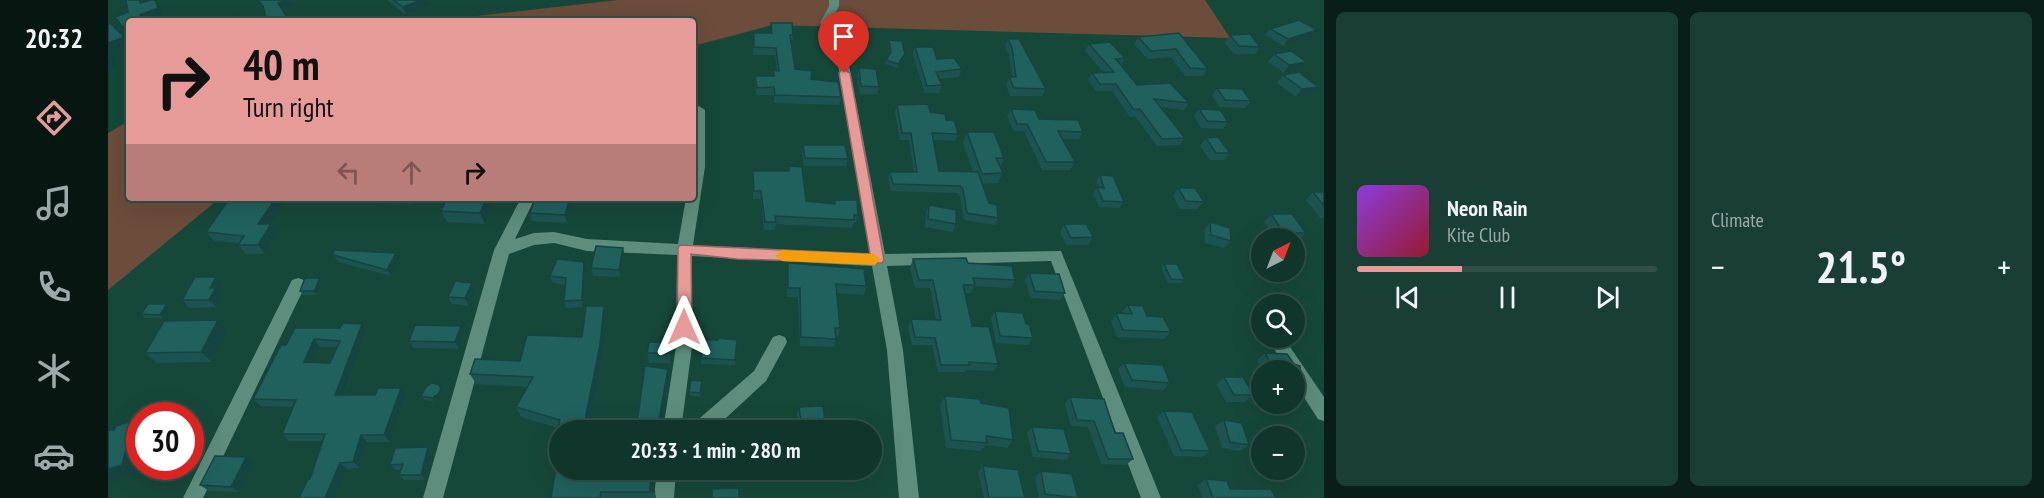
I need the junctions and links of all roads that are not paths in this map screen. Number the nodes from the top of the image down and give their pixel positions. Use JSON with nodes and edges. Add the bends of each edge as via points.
{"nodes":[{"id":1,"x":834,"y":0,"type":"edge"},
{"id":2,"x":699,"y":110,"type":"dead end"},
{"id":3,"x":696,"y":179,"type":"edge"},
{"id":4,"x":526,"y":201,"type":"edge"},
{"id":5,"x":693,"y":201,"type":"edge"},
{"id":6,"x":685,"y":248,"type":"junction"},
{"id":7,"x":502,"y":250,"type":"junction"},
{"id":8,"x":878,"y":260,"type":"junction"},
{"id":9,"x":298,"y":284,"type":"dead end"},
{"id":10,"x":779,"y":342,"type":"dead end"},
{"id":11,"x":1282,"y":348,"type":"edge"},
{"id":12,"x":1324,"y":413,"type":"edge"},
{"id":13,"x":673,"y":420,"type":"edge"},
{"id":14,"x":711,"y":420,"type":"edge"},
{"id":15,"x":666,"y":480,"type":"edge"},
{"id":16,"x":193,"y":498,"type":"edge"},
{"id":17,"x":433,"y":498,"type":"edge"},
{"id":18,"x":664,"y":498,"type":"edge"},
{"id":19,"x":909,"y":498,"type":"edge"},
{"id":20,"x":1151,"y":498,"type":"edge"}],
"edges":[{"from":1,"to":8,"type":"street","via":[[825,23],[838,34]]},
{"from":2,"to":3,"type":"street"},
{"from":4,"to":7,"type":"street"},
{"from":5,"to":6,"type":"street"},
{"from":6,"to":7,"type":"street","via":[[587,244],[563,237],[524,240]]},
{"from":6,"to":8,"type":"street"},
{"from":6,"to":13,"type":"street","via":[[684,347]]},
{"from":7,"to":17,"type":"street"},
{"from":8,"to":19,"type":"street","via":[[895,350]]},
{"from":8,"to":20,"type":"street","via":[[1056,255]]},
{"from":9,"to":16,"type":"street"},
{"from":10,"to":14,"type":"street","via":[[760,376]]},
{"from":11,"to":12,"type":"street"},
{"from":15,"to":18,"type":"street"}]}
